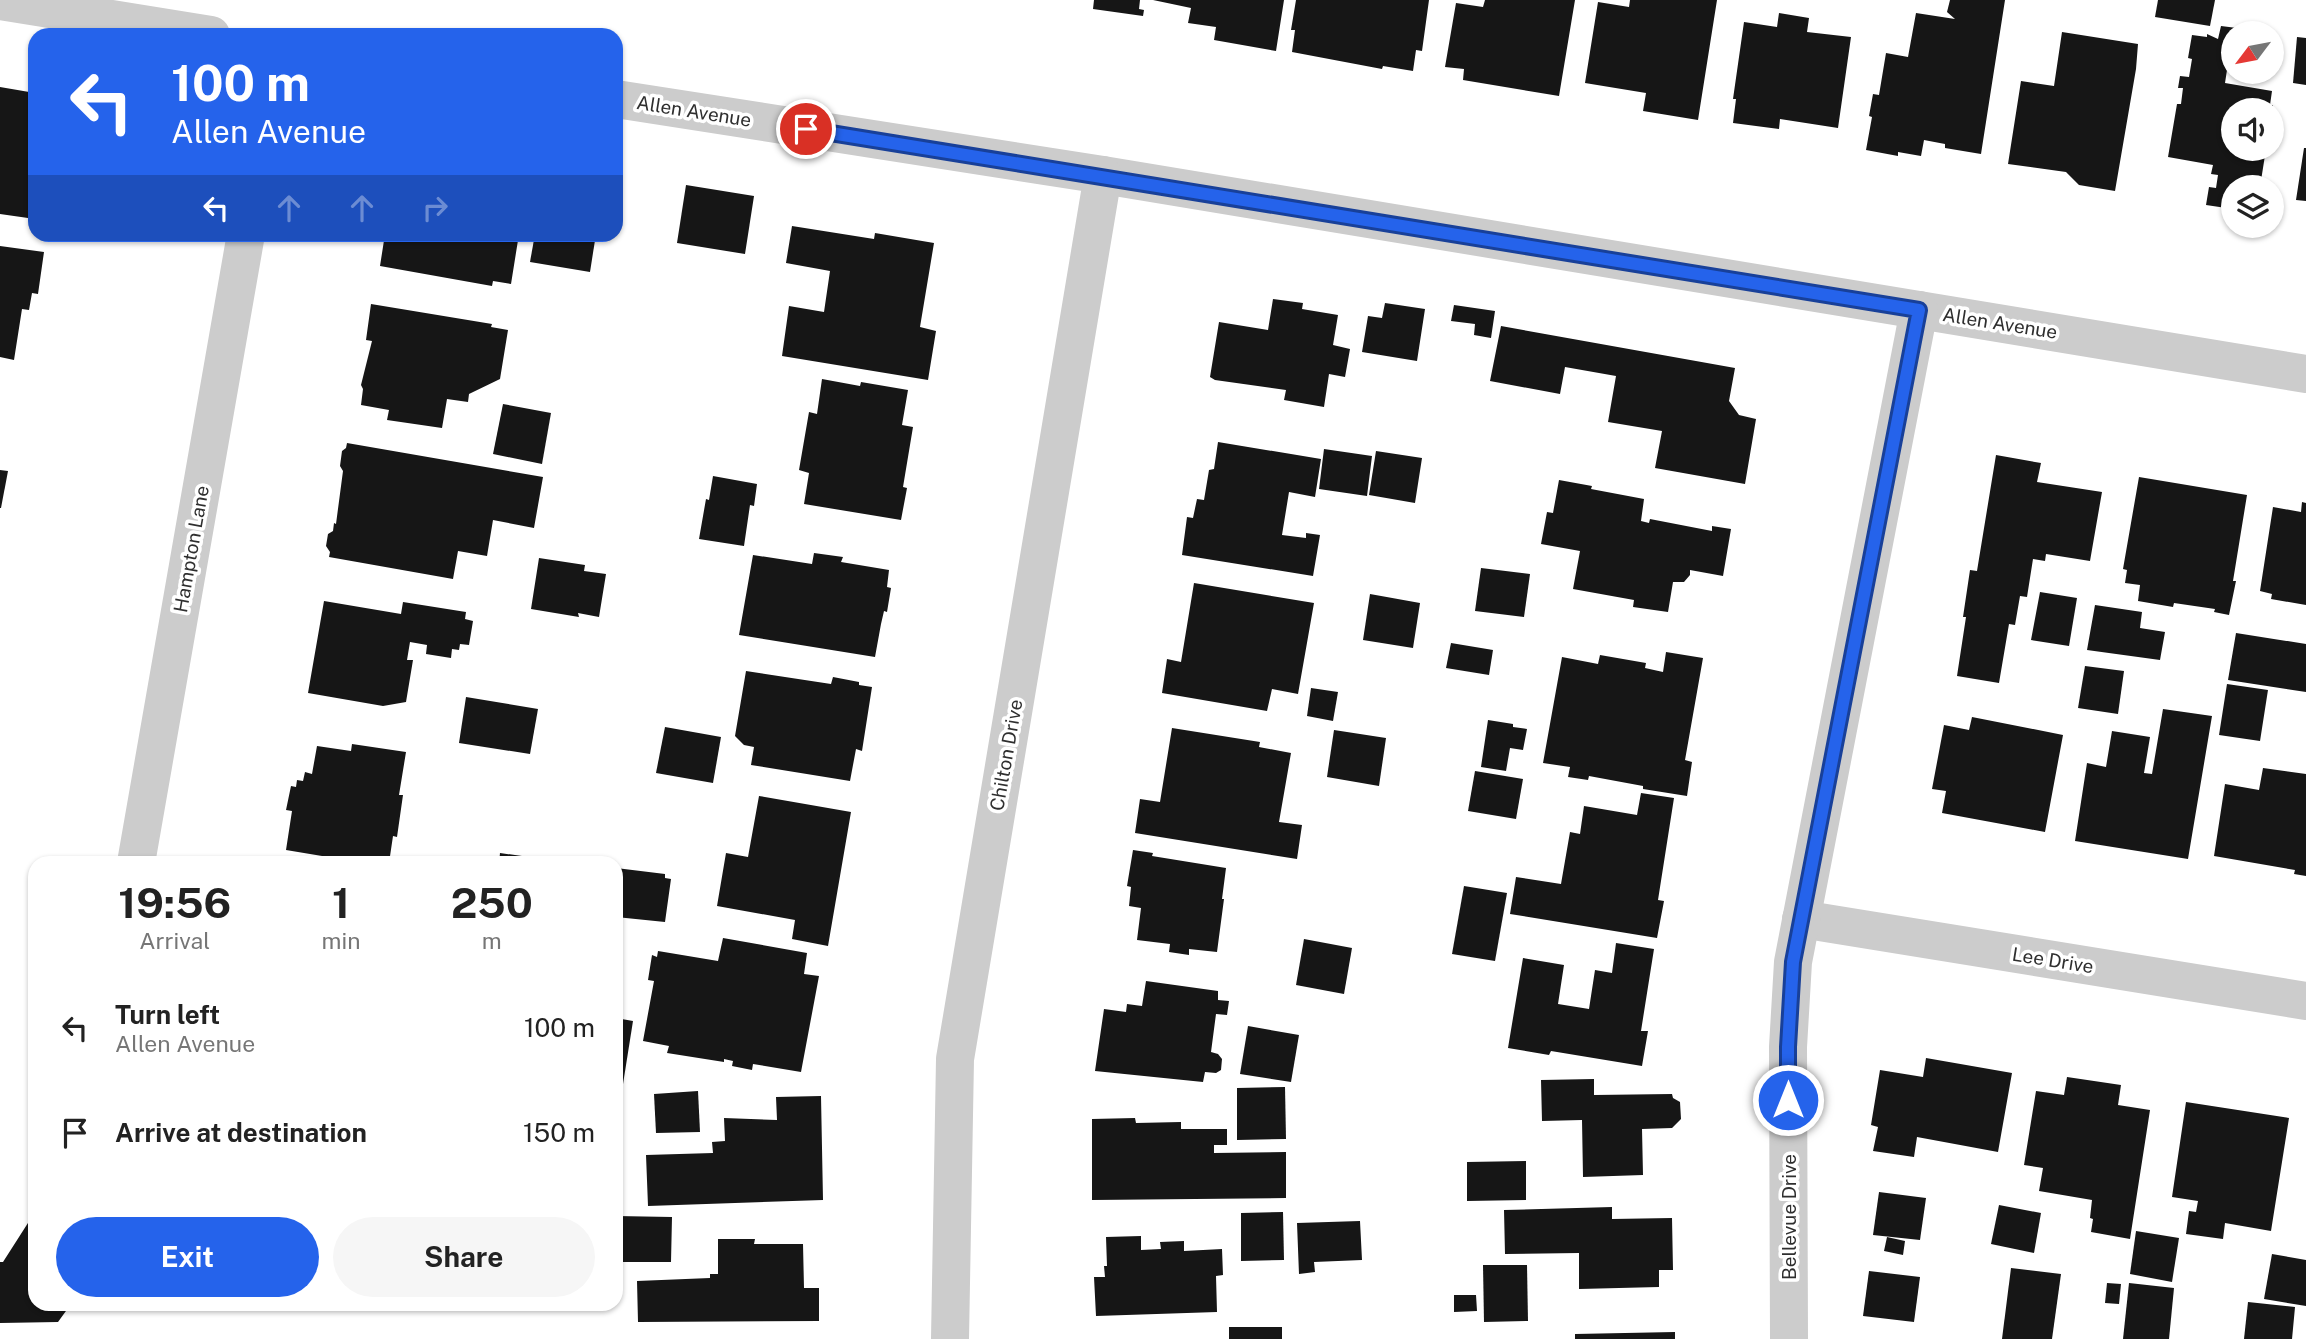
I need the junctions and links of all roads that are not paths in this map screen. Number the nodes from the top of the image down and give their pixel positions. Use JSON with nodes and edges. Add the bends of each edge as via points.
{"nodes":[{"id":1,"x":0,"y":1,"type":"edge"},
{"id":2,"x":168,"y":28,"type":"edge"},
{"id":3,"x":623,"y":100,"type":"edge"},
{"id":4,"x":1103,"y":175,"type":"junction"},
{"id":5,"x":245,"y":242,"type":"edge"},
{"id":6,"x":1919,"y":310,"type":"junction"},
{"id":7,"x":2306,"y":374,"type":"edge"},
{"id":8,"x":137,"y":856,"type":"edge"},
{"id":9,"x":1801,"y":919,"type":"junction"},
{"id":10,"x":2306,"y":1001,"type":"edge"},
{"id":11,"x":950,"y":1339,"type":"edge"},
{"id":12,"x":1789,"y":1339,"type":"edge"}],
"edges":[{"from":1,"to":2,"type":"street"},
{"from":3,"to":4,"type":"street","name":"Allen Avenue"},
{"from":4,"to":6,"type":"street","name":"Allen Avenue"},
{"from":4,"to":11,"type":"street","name":"Chilton Drive","via":[[955,1059]]},
{"from":5,"to":8,"type":"street","name":"Hampton Lane"},
{"from":6,"to":7,"type":"street","name":"Allen Avenue"},
{"from":6,"to":9,"type":"street","name":"Bellevue Drive"},
{"from":9,"to":10,"type":"street","name":"Lee Drive"},
{"from":9,"to":12,"type":"street","name":"Bellevue Drive","via":[[1793,962],[1788,1047]]}]}
